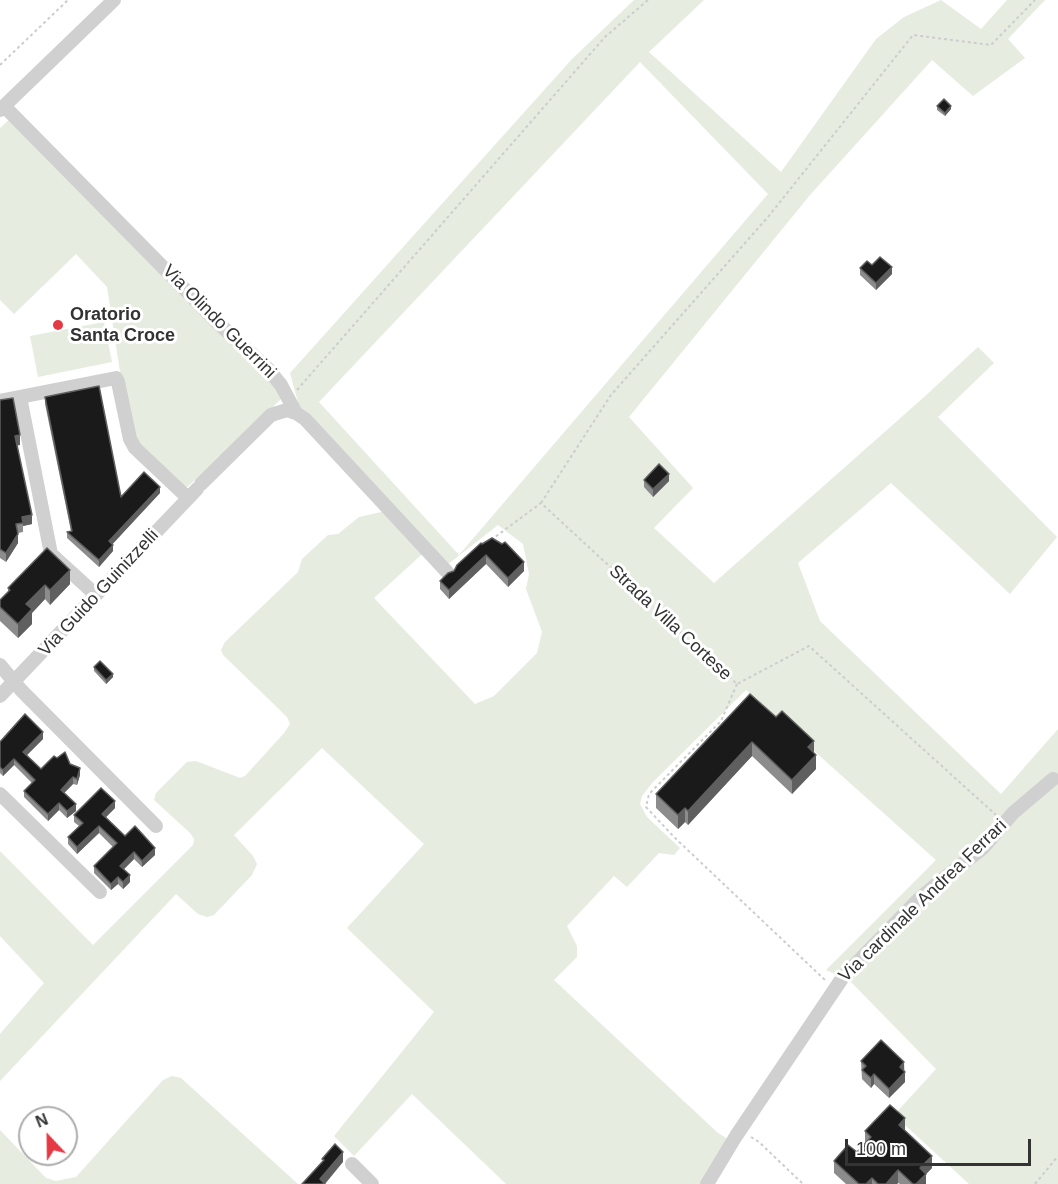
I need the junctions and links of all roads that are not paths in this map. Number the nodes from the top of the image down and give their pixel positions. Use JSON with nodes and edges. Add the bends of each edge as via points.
{"nodes":[{"id":1,"x":114,"y":0,"type":"edge"},
{"id":2,"x":2,"y":108,"type":"edge"},
{"id":3,"x":20,"y":397,"type":"junction"},
{"id":4,"x":0,"y":401,"type":"edge"},
{"id":5,"x":296,"y":413,"type":"junction"},
{"id":6,"x":195,"y":490,"type":"junction"},
{"id":7,"x":448,"y":573,"type":"edge"},
{"id":8,"x":96,"y":595,"type":"junction"},
{"id":9,"x":0,"y":665,"type":"edge"},
{"id":10,"x":15,"y":682,"type":"junction"},
{"id":11,"x":0,"y":696,"type":"edge"},
{"id":12,"x":1053,"y":779,"type":"dead end"},
{"id":13,"x":0,"y":794,"type":"edge"},
{"id":14,"x":156,"y":826,"type":"dead end"},
{"id":15,"x":100,"y":892,"type":"dead end"},
{"id":16,"x":352,"y":1164,"type":"dead end"},
{"id":17,"x":372,"y":1184,"type":"edge"},
{"id":18,"x":707,"y":1184,"type":"edge"}],
"edges":[{"from":1,"to":2,"type":"street"},
{"from":2,"to":5,"type":"street","name":"Via Olindo Guerrini","via":[[268,369]]},
{"from":3,"to":4,"type":"street"},
{"from":3,"to":6,"type":"street","via":[[115,378],[135,448]]},
{"from":3,"to":8,"type":"street","via":[[51,554]]},
{"from":5,"to":6,"type":"street","name":"Via Guido Guinizzelli","via":[[287,410],[271,415]]},
{"from":5,"to":7,"type":"street","name":"Via Olindo Guerrini"},
{"from":6,"to":8,"type":"street","name":"Via Guido Guinizzelli"},
{"from":8,"to":10,"type":"street","name":"Via Guido Guinizzelli"},
{"from":9,"to":10,"type":"street"},
{"from":10,"to":11,"type":"street","name":"Via Guido Guinizzelli"},
{"from":10,"to":14,"type":"street"},
{"from":12,"to":18,"type":"street","name":"Via cardinale Andrea Ferrari","via":[[1019,807],[983,848],[920,899],[847,972]]},
{"from":13,"to":15,"type":"street"},
{"from":16,"to":17,"type":"street"}]}
